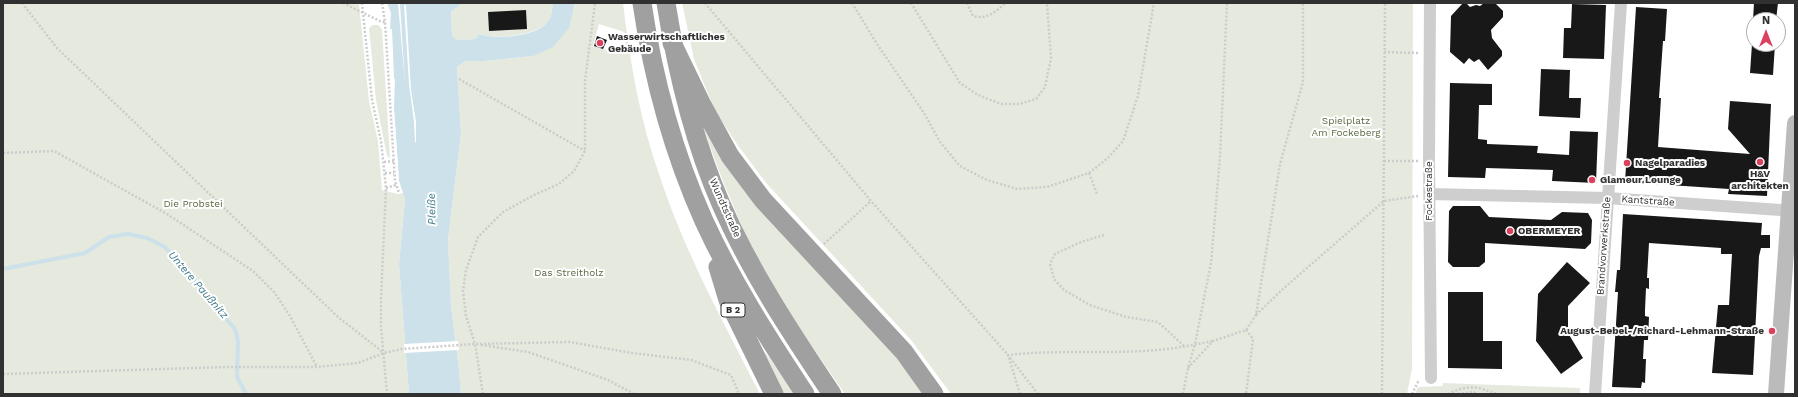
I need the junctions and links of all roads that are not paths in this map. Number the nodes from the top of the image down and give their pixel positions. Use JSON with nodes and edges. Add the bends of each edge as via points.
{"nodes":[{"id":1,"x":642,"y":3,"type":"edge"},
{"id":2,"x":666,"y":3,"type":"edge"},
{"id":3,"x":1430,"y":3,"type":"edge"},
{"id":4,"x":1621,"y":3,"type":"edge"},
{"id":5,"x":672,"y":43,"type":"junction"},
{"id":6,"x":1795,"y":123,"type":"edge"},
{"id":7,"x":1430,"y":194,"type":"junction"},
{"id":8,"x":1607,"y":198,"type":"junction"},
{"id":9,"x":1792,"y":211,"type":"edge"},
{"id":10,"x":704,"y":222,"type":"junction"},
{"id":11,"x":1431,"y":378,"type":"dead end"},
{"id":12,"x":774,"y":394,"type":"edge"},
{"id":13,"x":805,"y":394,"type":"edge"},
{"id":14,"x":832,"y":394,"type":"edge"},
{"id":15,"x":934,"y":394,"type":"edge"},
{"id":16,"x":1595,"y":394,"type":"edge"},
{"id":17,"x":1776,"y":394,"type":"edge"}],
"edges":[{"from":1,"to":10,"type":"highway","via":[[661,100]]},
{"from":2,"to":5,"type":"highway","name":"Wundtstraße"},
{"from":3,"to":7,"type":"street","name":"Fockestraße"},
{"from":4,"to":8,"type":"street","name":"Brandvorwerkstraße"},
{"from":5,"to":14,"type":"highway","name":"Wundtstraße","via":[[689,112],[721,204],[770,297]]},
{"from":5,"to":15,"type":"highway","via":[[730,156],[763,200],[904,352]]},
{"from":6,"to":9,"type":"main road"},
{"from":7,"to":8,"type":"street","name":"Kantstraße"},
{"from":7,"to":11,"type":"street","name":"Fockestraße"},
{"from":8,"to":9,"type":"street","name":"Kantstraße"},
{"from":8,"to":16,"type":"street","name":"Brandvorwerkstraße"},
{"from":9,"to":17,"type":"main road"},
{"from":10,"to":12,"type":"highway","number":"B 2","via":[[728,300]]},
{"from":10,"to":13,"type":"highway","via":[[736,284]]}]}
